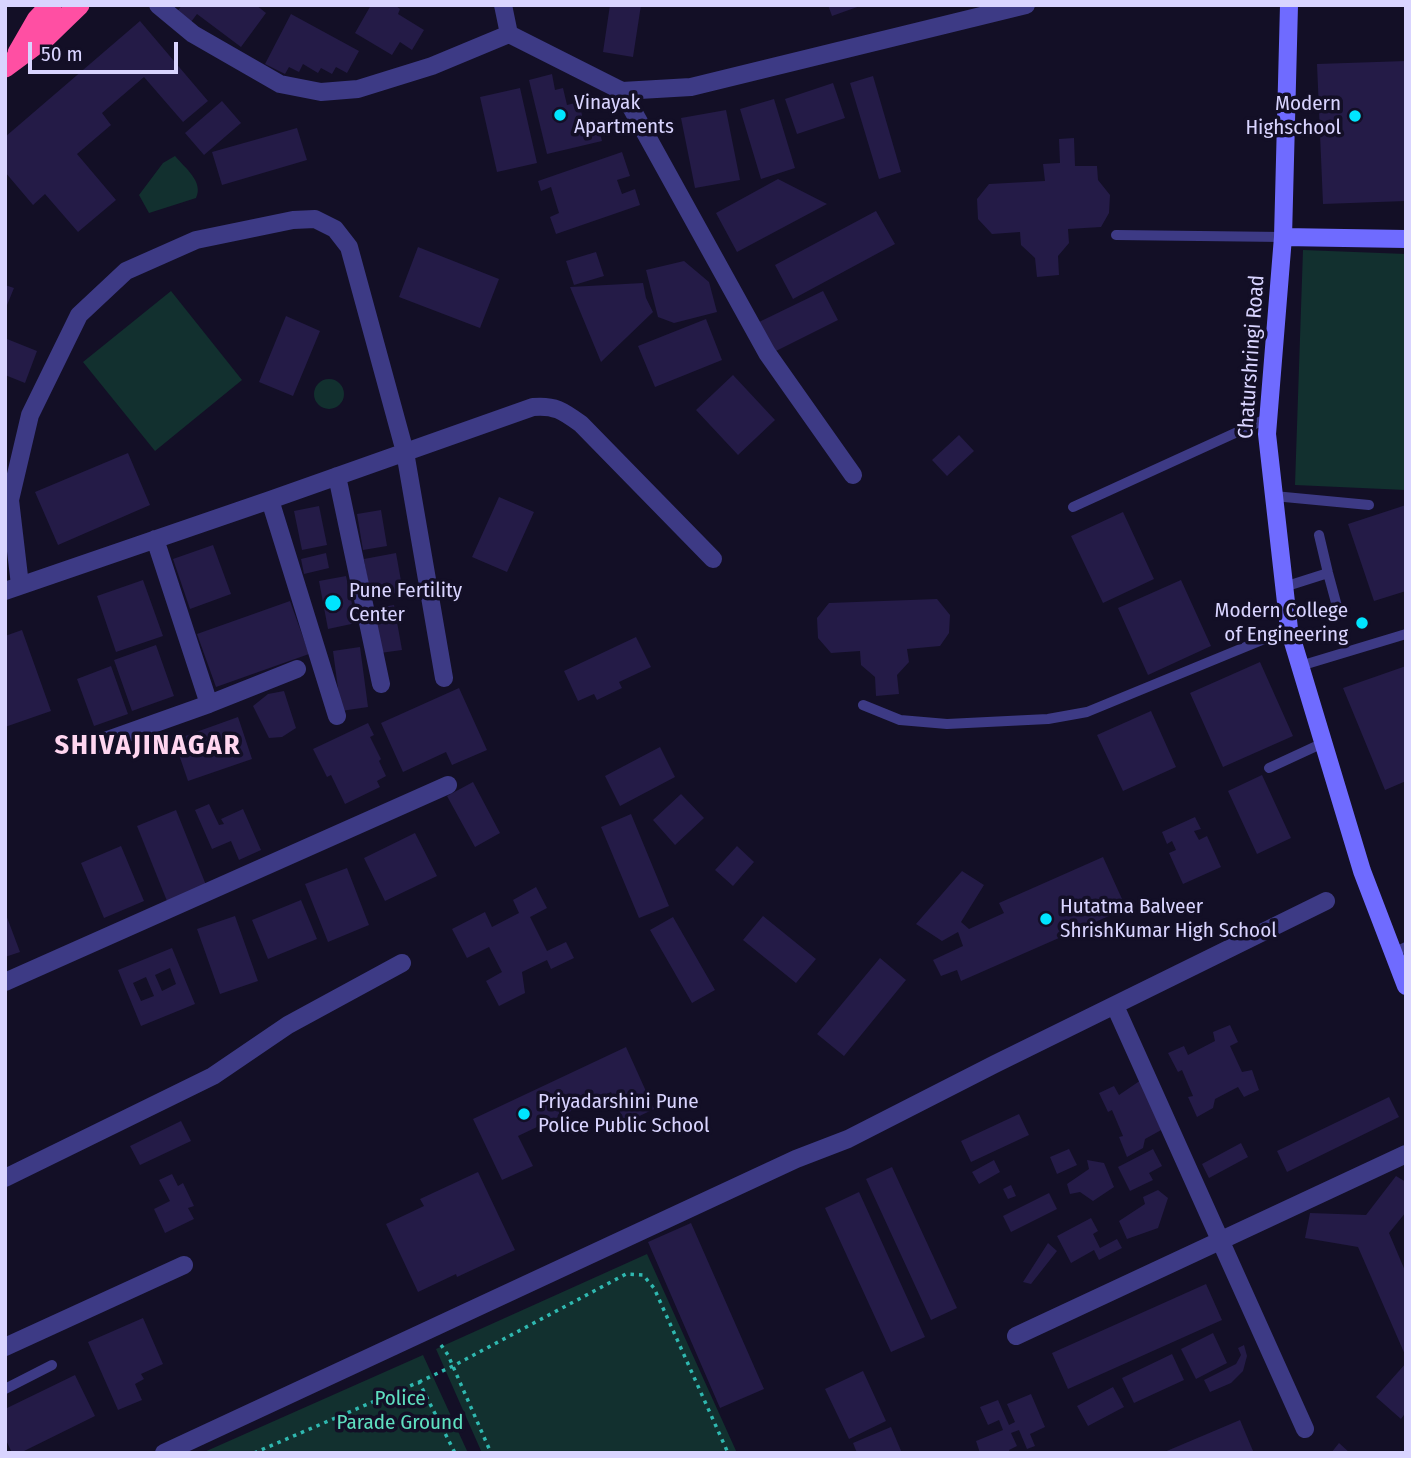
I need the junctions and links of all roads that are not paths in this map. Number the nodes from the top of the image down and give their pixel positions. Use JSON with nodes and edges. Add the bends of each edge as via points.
{"nodes":[{"id":1,"x":51,"y":5,"type":"edge"},
{"id":2,"x":79,"y":5,"type":"edge"},
{"id":3,"x":158,"y":5,"type":"edge"},
{"id":4,"x":503,"y":5,"type":"edge"},
{"id":5,"x":1024,"y":5,"type":"edge"},
{"id":6,"x":1289,"y":5,"type":"edge"},
{"id":7,"x":509,"y":34,"type":"junction"},
{"id":8,"x":9,"y":64,"type":"edge"},
{"id":9,"x":622,"y":90,"type":"junction"},
{"id":10,"x":1116,"y":235,"type":"dead end"},
{"id":11,"x":1283,"y":237,"type":"junction"},
{"id":12,"x":1406,"y":239,"type":"edge"},
{"id":13,"x":1268,"y":418,"type":"junction"},
{"id":14,"x":405,"y":452,"type":"junction"},
{"id":15,"x":853,"y":475,"type":"dead end"},
{"id":16,"x":337,"y":477,"type":"junction"},
{"id":17,"x":1274,"y":496,"type":"junction"},
{"id":18,"x":270,"y":500,"type":"junction"},
{"id":19,"x":1370,"y":505,"type":"dead end"},
{"id":20,"x":1073,"y":507,"type":"dead end"},
{"id":21,"x":1319,"y":535,"type":"dead end"},
{"id":22,"x":155,"y":539,"type":"junction"},
{"id":23,"x":713,"y":559,"type":"dead end"},
{"id":24,"x":1328,"y":573,"type":"junction"},
{"id":25,"x":1284,"y":587,"type":"junction"},
{"id":26,"x":12,"y":588,"type":"edge"},
{"id":27,"x":1338,"y":610,"type":"dead end"},
{"id":28,"x":1289,"y":629,"type":"junction"},
{"id":29,"x":1406,"y":634,"type":"edge"},
{"id":30,"x":1300,"y":666,"type":"junction"},
{"id":31,"x":297,"y":669,"type":"dead end"},
{"id":32,"x":444,"y":678,"type":"dead end"},
{"id":33,"x":381,"y":684,"type":"dead end"},
{"id":34,"x":209,"y":704,"type":"junction"},
{"id":35,"x":863,"y":705,"type":"dead end"},
{"id":36,"x":337,"y":716,"type":"dead end"},
{"id":37,"x":1323,"y":743,"type":"junction"},
{"id":38,"x":88,"y":747,"type":"dead end"},
{"id":39,"x":1269,"y":768,"type":"dead end"},
{"id":40,"x":448,"y":785,"type":"dead end"},
{"id":41,"x":1326,"y":901,"type":"dead end"},
{"id":42,"x":1399,"y":950,"type":"edge"},
{"id":43,"x":402,"y":963,"type":"dead end"},
{"id":44,"x":5,"y":982,"type":"edge"},
{"id":45,"x":1406,"y":986,"type":"edge"},
{"id":46,"x":1115,"y":1006,"type":"junction"},
{"id":47,"x":1406,"y":1154,"type":"edge"},
{"id":48,"x":5,"y":1178,"type":"edge"},
{"id":49,"x":1220,"y":1240,"type":"junction"},
{"id":50,"x":184,"y":1265,"type":"dead end"},
{"id":51,"x":1016,"y":1335,"type":"dead end"},
{"id":52,"x":5,"y":1347,"type":"edge"},
{"id":53,"x":52,"y":1365,"type":"dead end"},
{"id":54,"x":5,"y":1389,"type":"edge"},
{"id":55,"x":1306,"y":1429,"type":"dead end"},
{"id":56,"x":164,"y":1453,"type":"edge"}],
"edges":[{"from":1,"to":8,"type":"highway"},
{"from":2,"to":8,"type":"highway"},
{"from":3,"to":7,"type":"street","via":[[193,34],[280,83],[321,92],[358,89],[432,66]]},
{"from":4,"to":7,"type":"street"},
{"from":5,"to":9,"type":"street","via":[[691,87]]},
{"from":6,"to":11,"type":"street","name":"Chaturshringi Road"},
{"from":7,"to":9,"type":"street"},
{"from":9,"to":15,"type":"street","via":[[767,354]]},
{"from":10,"to":11,"type":"lane"},
{"from":11,"to":12,"type":"street"},
{"from":11,"to":13,"type":"street","name":"Chaturshringi Road"},
{"from":13,"to":17,"type":"street","name":"Chaturshringi Road"},
{"from":13,"to":20,"type":"lane"},
{"from":14,"to":16,"type":"street"},
{"from":14,"to":23,"type":"street","via":[[533,407],[564,411]]},
{"from":14,"to":26,"type":"street","via":[[349,247],[335,229],[315,219],[293,220],[196,240],[126,271],[79,315],[30,415],[10,500]]},
{"from":14,"to":32,"type":"street"},
{"from":16,"to":18,"type":"street"},
{"from":16,"to":33,"type":"street"},
{"from":17,"to":19,"type":"lane"},
{"from":17,"to":25,"type":"street","name":"Chaturshringi Road"},
{"from":18,"to":22,"type":"street"},
{"from":18,"to":36,"type":"street"},
{"from":21,"to":24,"type":"lane"},
{"from":22,"to":26,"type":"street"},
{"from":22,"to":34,"type":"street"},
{"from":24,"to":25,"type":"lane"},
{"from":24,"to":27,"type":"lane"},
{"from":25,"to":28,"type":"street","name":"Chaturshringi Road"},
{"from":28,"to":30,"type":"street","name":"Chaturshringi Road"},
{"from":28,"to":35,"type":"lane","via":[[1074,715],[947,724],[900,720]]},
{"from":29,"to":30,"type":"lane"},
{"from":30,"to":37,"type":"street","name":"Chaturshringi Road"},
{"from":31,"to":34,"type":"street"},
{"from":34,"to":38,"type":"street"},
{"from":37,"to":39,"type":"lane"},
{"from":37,"to":42,"type":"street","name":"Chaturshringi Road","via":[[1362,871]]},
{"from":40,"to":44,"type":"street"},
{"from":41,"to":46,"type":"street"},
{"from":42,"to":45,"type":"street","name":"Chaturshringi Road"},
{"from":43,"to":48,"type":"street","via":[[288,1025],[213,1076]]},
{"from":46,"to":49,"type":"street"},
{"from":46,"to":56,"type":"street","via":[[848,1139],[796,1159]]},
{"from":47,"to":49,"type":"street"},
{"from":49,"to":51,"type":"street"},
{"from":49,"to":55,"type":"street"},
{"from":50,"to":52,"type":"street"},
{"from":53,"to":54,"type":"lane"}]}
